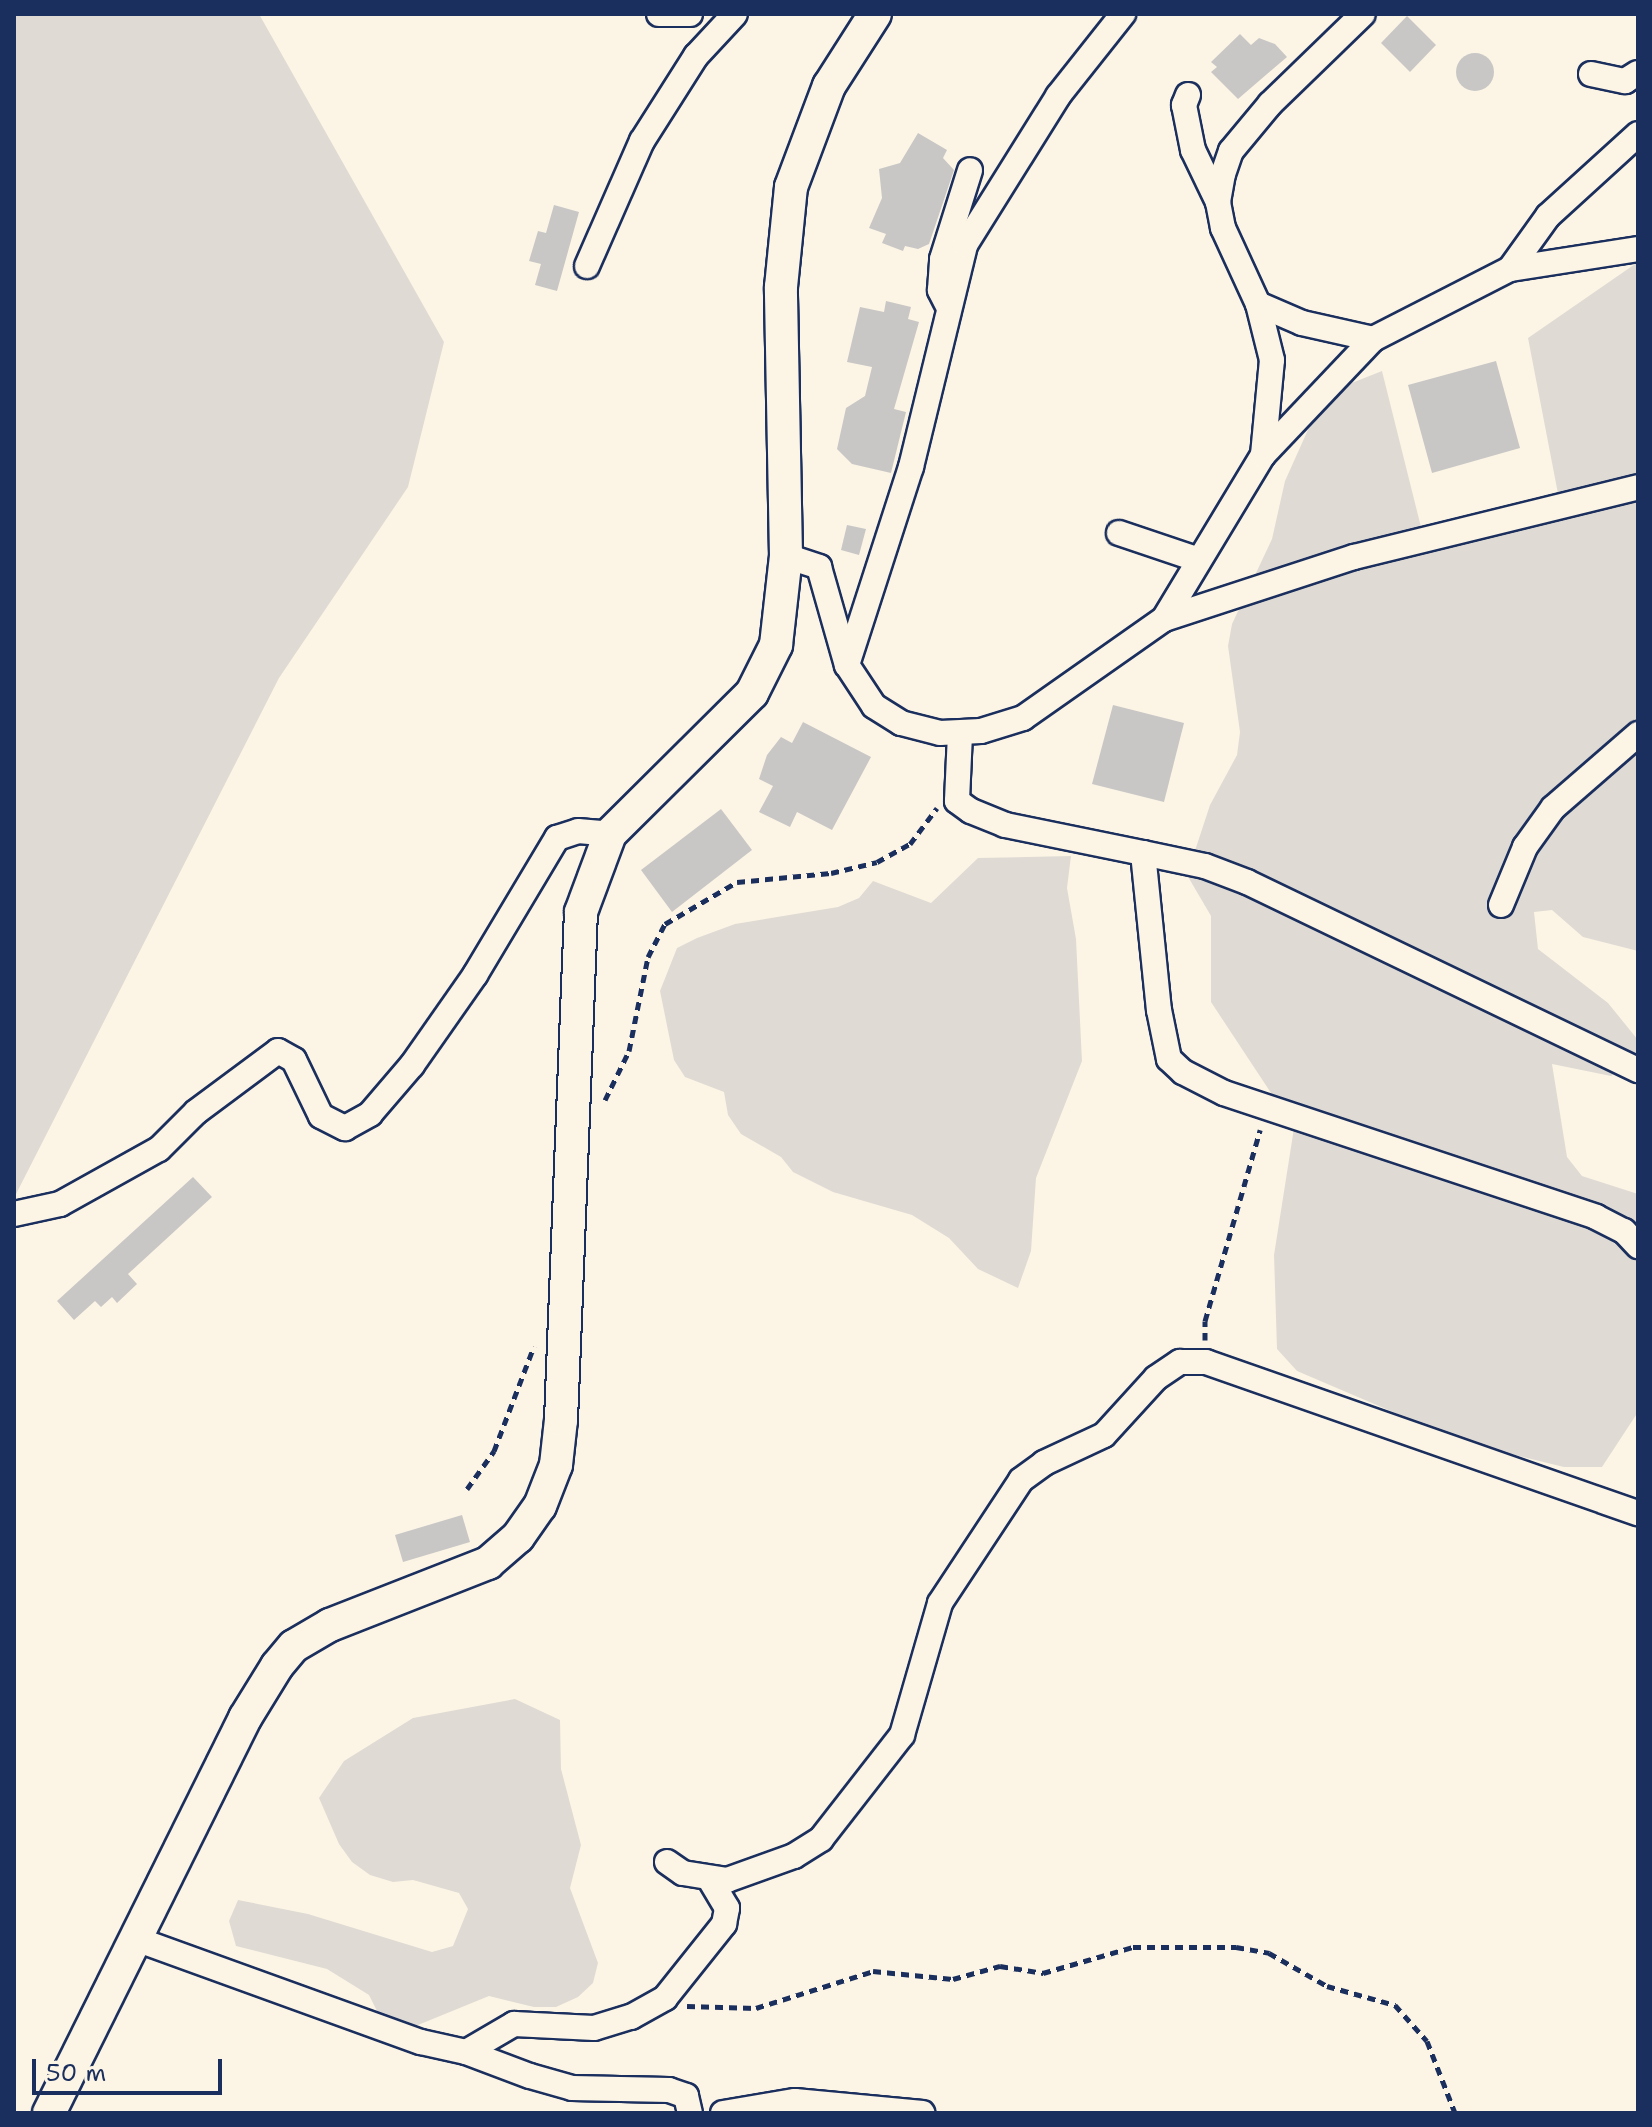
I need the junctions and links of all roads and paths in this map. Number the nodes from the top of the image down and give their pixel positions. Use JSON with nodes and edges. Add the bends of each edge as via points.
{"nodes":[{"id":1,"x":659,"y":14,"type":"edge"},
{"id":2,"x":690,"y":14,"type":"edge"},
{"id":3,"x":735,"y":14,"type":"edge"},
{"id":4,"x":875,"y":14,"type":"edge"},
{"id":5,"x":1123,"y":14,"type":"edge"},
{"id":6,"x":1363,"y":14,"type":"edge"},
{"id":7,"x":1638,"y":73,"type":"edge"},
{"id":8,"x":1591,"y":74,"type":"dead end"},
{"id":9,"x":1188,"y":95,"type":"dead end"},
{"id":10,"x":1638,"y":134,"type":"edge"},
{"id":11,"x":970,"y":170,"type":"dead end"},
{"id":12,"x":1218,"y":202,"type":"junction"},
{"id":13,"x":1638,"y":249,"type":"edge"},
{"id":14,"x":587,"y":266,"type":"dead end"},
{"id":15,"x":1510,"y":269,"type":"junction"},
{"id":16,"x":1258,"y":304,"type":"junction"},
{"id":17,"x":949,"y":309,"type":"junction"},
{"id":18,"x":1373,"y":339,"type":"junction"},
{"id":19,"x":1263,"y":455,"type":"junction"},
{"id":20,"x":1638,"y":487,"type":"edge"},
{"id":21,"x":1119,"y":533,"type":"dead end"},
{"id":22,"x":786,"y":556,"type":"junction"},
{"id":23,"x":1199,"y":560,"type":"junction"},
{"id":24,"x":1164,"y":619,"type":"junction"},
{"id":25,"x":847,"y":665,"type":"junction"},
{"id":26,"x":960,"y":734,"type":"junction"},
{"id":27,"x":1638,"y":734,"type":"edge"},
{"id":28,"x":957,"y":801,"type":"junction"},
{"id":29,"x":610,"y":834,"type":"junction"},
{"id":30,"x":1143,"y":853,"type":"junction"},
{"id":31,"x":1501,"y":905,"type":"dead end"},
{"id":32,"x":1638,"y":1070,"type":"edge"},
{"id":33,"x":604,"y":1106,"type":"dead end"},
{"id":34,"x":1269,"y":1106,"type":"junction"},
{"id":35,"x":14,"y":1214,"type":"edge"},
{"id":36,"x":1638,"y":1246,"type":"edge"},
{"id":37,"x":538,"y":1340,"type":"dead end"},
{"id":38,"x":1206,"y":1362,"type":"junction"},
{"id":39,"x":467,"y":1489,"type":"dead end"},
{"id":40,"x":1638,"y":1513,"type":"edge"},
{"id":41,"x":667,"y":1862,"type":"dead end"},
{"id":42,"x":711,"y":1881,"type":"junction"},
{"id":43,"x":133,"y":1938,"type":"junction"},
{"id":44,"x":665,"y":1998,"type":"junction"},
{"id":45,"x":466,"y":2052,"type":"junction"},
{"id":46,"x":49,"y":2113,"type":"edge"},
{"id":47,"x":690,"y":2113,"type":"edge"},
{"id":48,"x":723,"y":2113,"type":"edge"},
{"id":49,"x":922,"y":2113,"type":"edge"},
{"id":50,"x":1455,"y":2113,"type":"edge"}],
"edges":[{"from":1,"to":2,"type":"street"},
{"from":3,"to":14,"type":"street","via":[[696,56],[642,141]]},
{"from":4,"to":22,"type":"street","via":[[829,86],[791,187],[781,287]]},
{"from":5,"to":17,"type":"street","via":[[1058,96],[980,215],[965,245]]},
{"from":6,"to":12,"type":"street","via":[[1270,104],[1231,151]]},
{"from":7,"to":8,"type":"street","via":[[1625,81]]},
{"from":9,"to":12,"type":"street","via":[[1184,105],[1193,150]]},
{"from":10,"to":15,"type":"street","via":[[1548,216]]},
{"from":11,"to":17,"type":"street","via":[[942,259],[940,290]]},
{"from":12,"to":16,"type":"street","via":[[1233,253]]},
{"from":13,"to":15,"type":"street"},
{"from":15,"to":18,"type":"street"},
{"from":16,"to":18,"type":"street","via":[[1302,323]]},
{"from":16,"to":19,"type":"street","via":[[1272,360]]},
{"from":17,"to":25,"type":"street","via":[[911,467]]},
{"from":18,"to":19,"type":"street"},
{"from":19,"to":23,"type":"street"},
{"from":20,"to":24,"type":"street","via":[[1354,557]]},
{"from":21,"to":23,"type":"street"},
{"from":22,"to":25,"type":"street","via":[[819,567]]},
{"from":22,"to":29,"type":"street","via":[[776,645],[752,693]]},
{"from":23,"to":24,"type":"street"},
{"from":24,"to":26,"type":"street","via":[[1023,718]]},
{"from":25,"to":26,"type":"street","via":[[874,706],[901,723]]},
{"from":26,"to":28,"type":"street"},
{"from":27,"to":31,"type":"street","via":[[1553,808],[1525,847]]},
{"from":28,"to":30,"type":"street","via":[[1005,825]]},
{"from":28,"to":33,"type":"path","via":[[934,809],[910,844],[877,862],[831,873],[737,882],[665,924],[648,957],[629,1051],[605,1092]]},
{"from":29,"to":35,"type":"street","via":[[578,831],[557,838],[475,975],[370,1114],[345,1128],[321,1116],[294,1060],[278,1051],[136,1163],[60,1204]]},
{"from":29,"to":43,"type":"street","via":[[581,912],[561,1420],[556,1465],[540,1506],[518,1537],[488,1563],[330,1625],[294,1646],[245,1718]]},
{"from":30,"to":32,"type":"street","via":[[1205,866],[1247,882]]},
{"from":30,"to":34,"type":"street","via":[[1145,914],[1169,1059],[1200,1083]]},
{"from":34,"to":36,"type":"street","via":[[1596,1217],[1624,1231]]},
{"from":34,"to":38,"type":"path","via":[[1205,1321]]},
{"from":37,"to":39,"type":"path","via":[[494,1451]]},
{"from":38,"to":40,"type":"street"},
{"from":38,"to":42,"type":"street","via":[[1180,1362],[1156,1378],[1104,1435],[1021,1480],[940,1603],[914,1702],[890,1757],[821,1839],[746,1876]]},
{"from":41,"to":42,"type":"street"},
{"from":42,"to":44,"type":"street","via":[[727,1908],[724,1924]]},
{"from":43,"to":45,"type":"street","via":[[421,2042]]},
{"from":43,"to":46,"type":"street"},
{"from":44,"to":45,"type":"street","via":[[631,2017],[594,2028],[514,2024]]},
{"from":44,"to":50,"type":"path","via":[[679,2006],[742,2010],[873,1971],[953,1979],[1000,1966],[1043,1973],[1133,1947],[1236,1947],[1269,1953],[1327,1986],[1402,2010],[1438,2062]]},
{"from":45,"to":47,"type":"street","via":[[572,2088],[669,2090],[686,2096]]},
{"from":48,"to":49,"type":"street","via":[[795,2101]]}]}
